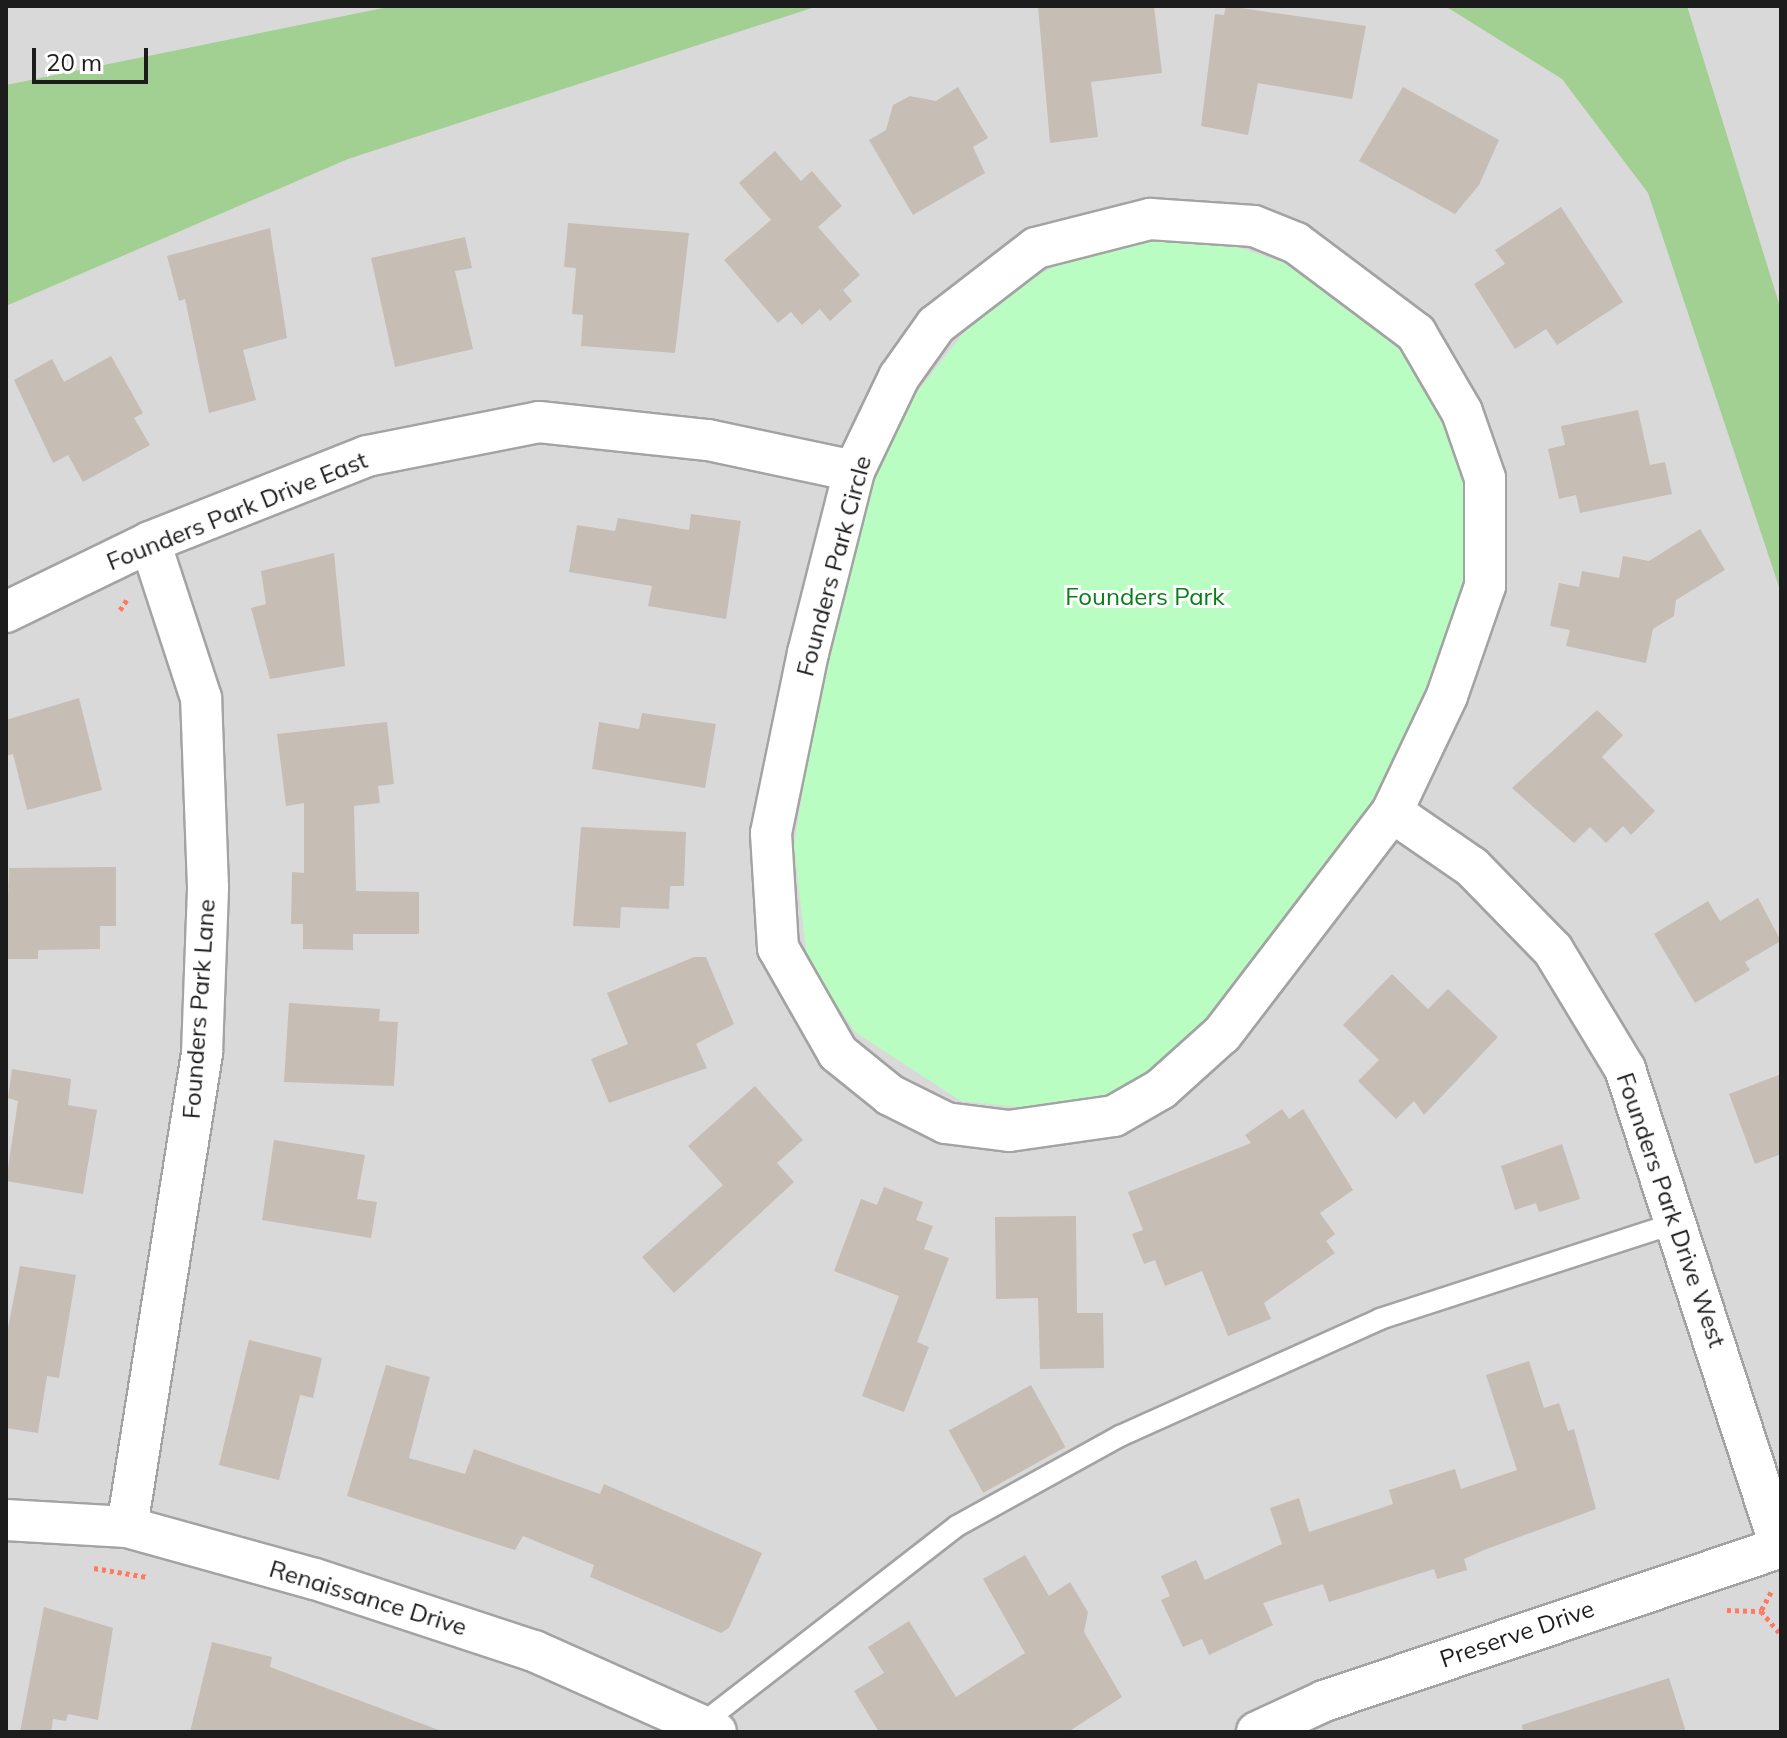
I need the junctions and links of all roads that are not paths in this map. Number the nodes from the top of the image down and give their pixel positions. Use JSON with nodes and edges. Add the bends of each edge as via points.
{"nodes":[{"id":1,"x":854,"y":471,"type":"junction"},
{"id":2,"x":150,"y":542,"type":"junction"},
{"id":3,"x":6,"y":612,"type":"edge"},
{"id":4,"x":1392,"y":812,"type":"junction"},
{"id":5,"x":1678,"y":1222,"type":"junction"},
{"id":6,"x":6,"y":1520,"type":"edge"},
{"id":7,"x":127,"y":1527,"type":"junction"},
{"id":8,"x":1781,"y":1547,"type":"edge"},
{"id":9,"x":703,"y":1729,"type":"edge"},
{"id":10,"x":1257,"y":1732,"type":"edge"}],
"edges":[{"from":1,"to":2,"type":"street","name":"Founders Park Drive East","via":[[708,440],[539,422],[367,456]]},
{"from":1,"to":4,"type":"street","name":"Founders Park Circle","via":[[899,377],[936,325],[1036,248],[1150,219],[1254,226],[1296,243],[1416,333],[1462,412],[1485,478],[1485,586],[1447,696]]},
{"from":1,"to":4,"type":"street","name":"Founders Park Circle","via":[[771,833],[771,891],[778,948],[808,1008],[838,1053],[890,1095],[946,1123],[1009,1131],[1114,1116],[1161,1089],[1222,1034]]},
{"from":2,"to":3,"type":"street","name":"Founders Park Drive East"},
{"from":2,"to":7,"type":"street","name":"Founders Park Lane","via":[[201,698],[208,887],[202,1053]]},
{"from":4,"to":5,"type":"street","name":"Founders Park Drive West","via":[[1472,867],[1553,950],[1625,1069]]},
{"from":5,"to":8,"type":"street","name":"Founders Park Drive West"},
{"from":5,"to":9,"type":"lane","via":[[1380,1319],[1120,1436],[957,1526]]},
{"from":6,"to":7,"type":"street","name":"Renaissance Drive"},
{"from":7,"to":9,"type":"street","name":"Renaissance Drive","via":[[534,1651]]},
{"from":8,"to":10,"type":"street","name":"Preserve Drive","via":[[1324,1701]]}]}
